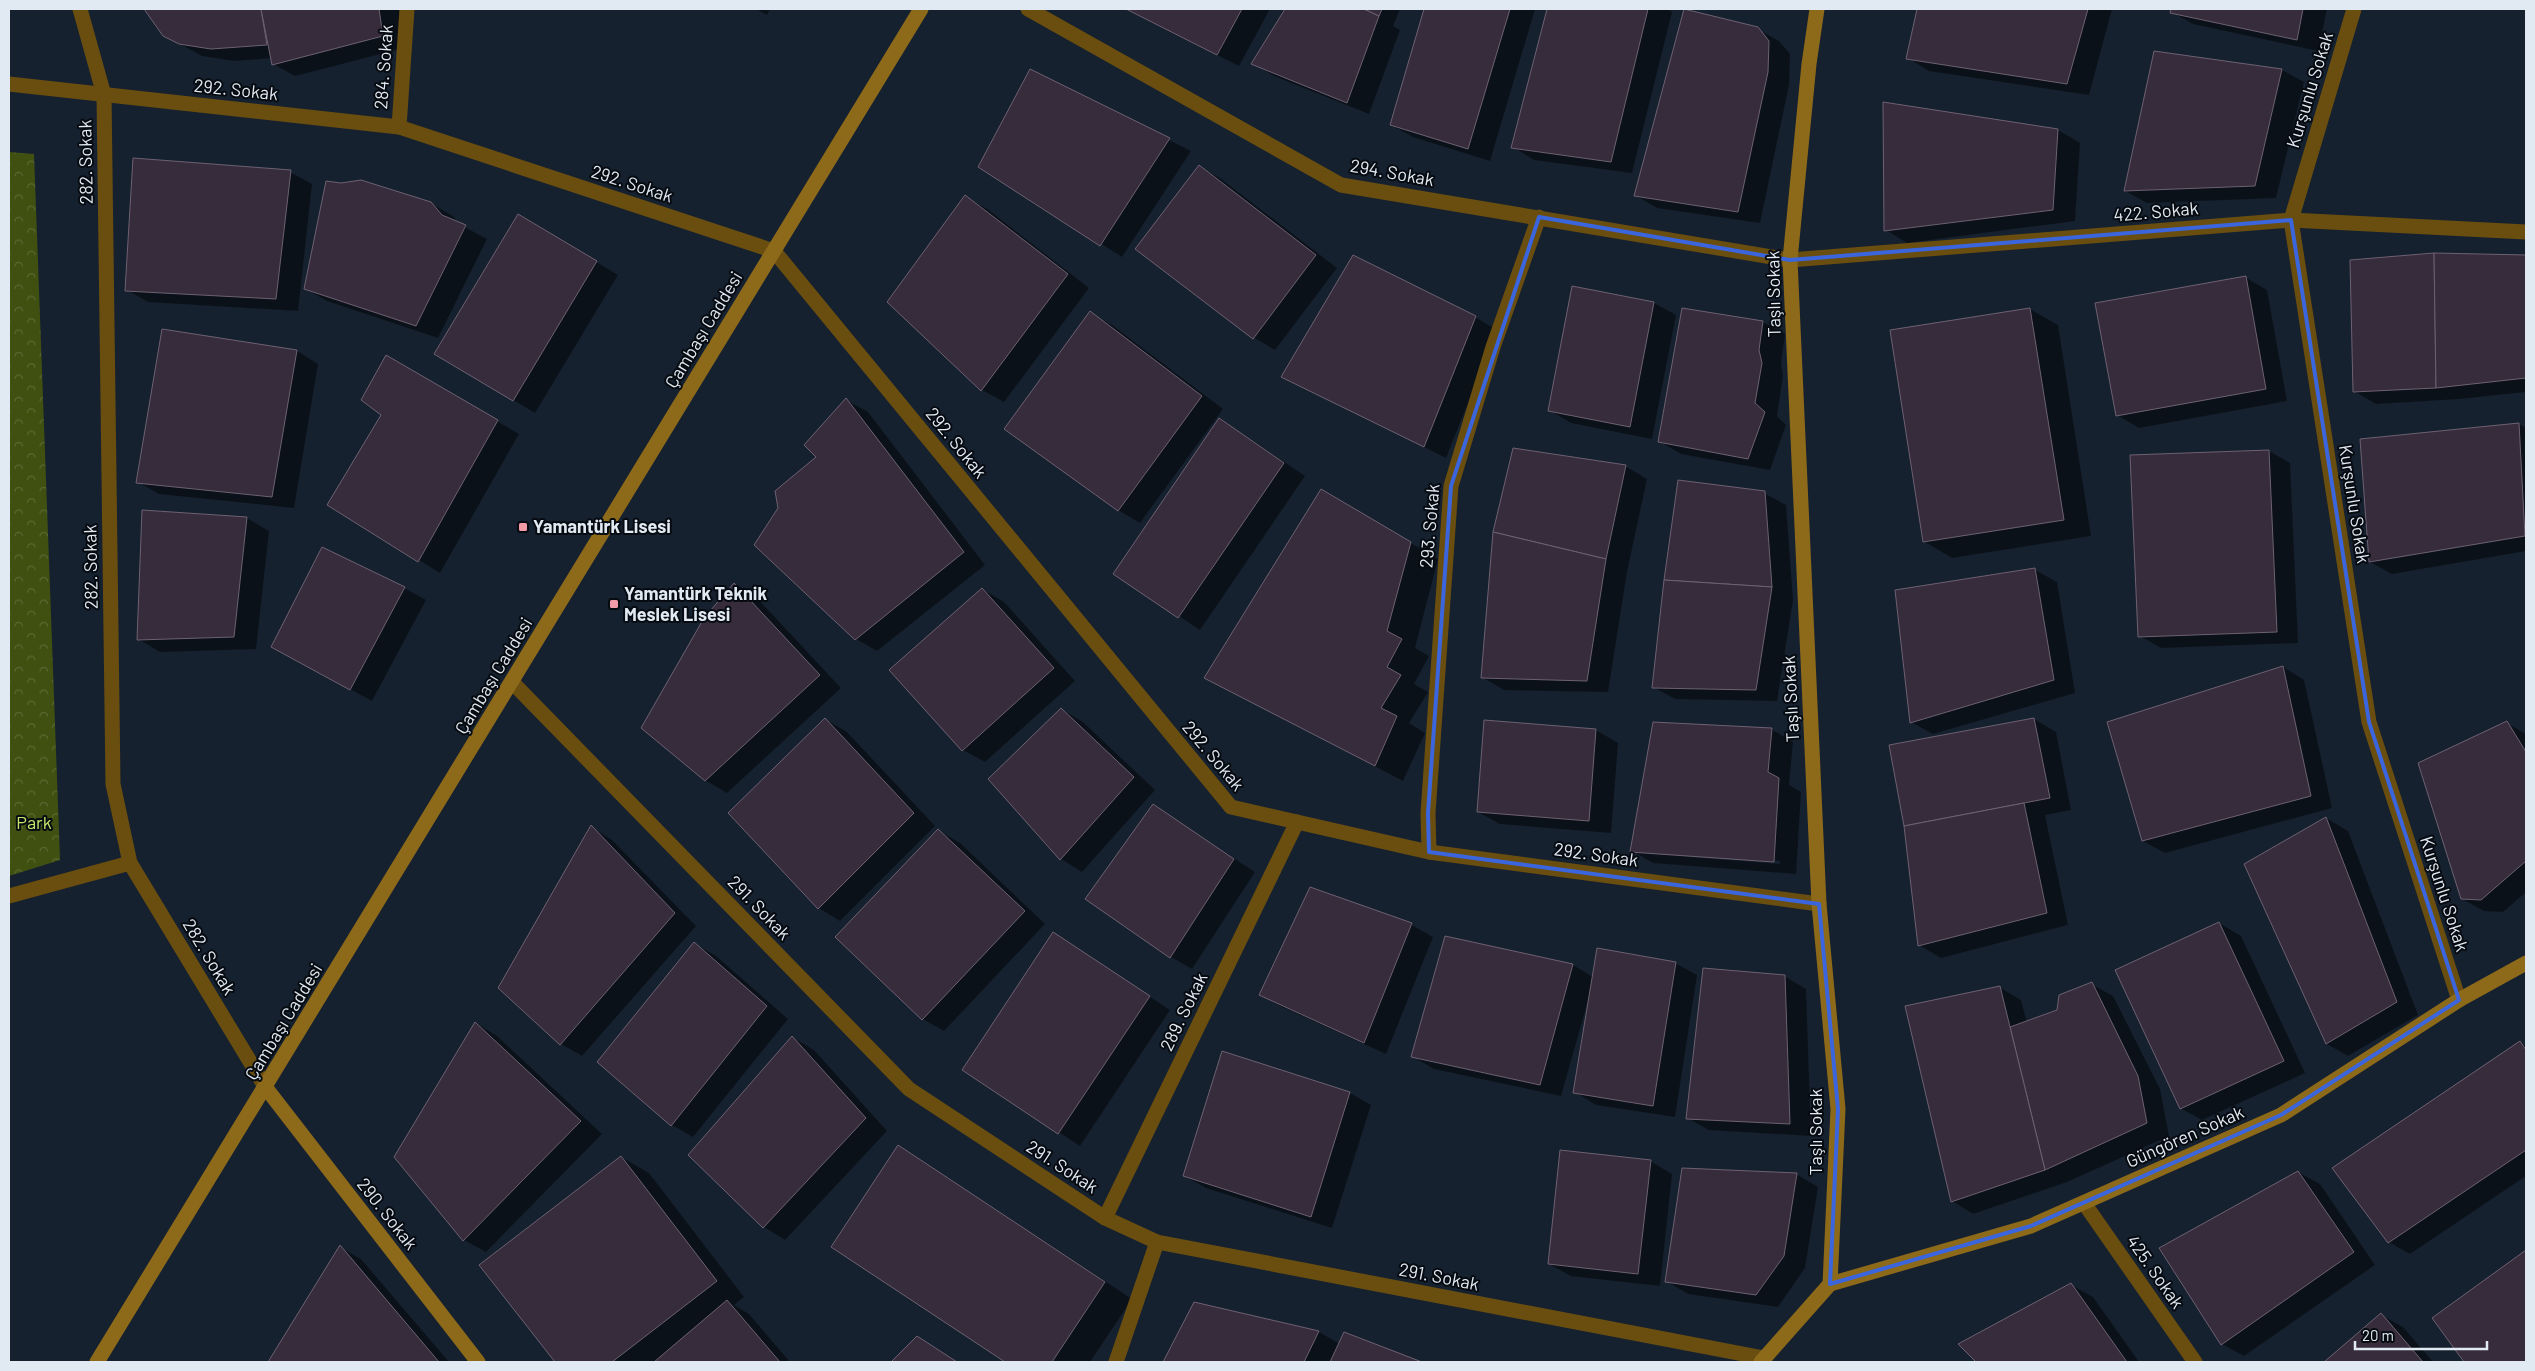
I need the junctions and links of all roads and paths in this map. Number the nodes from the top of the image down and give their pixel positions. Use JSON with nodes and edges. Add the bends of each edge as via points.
{"nodes":[{"id":1,"x":80,"y":9,"type":"edge"},
{"id":2,"x":406,"y":9,"type":"edge"},
{"id":3,"x":921,"y":9,"type":"edge"},
{"id":4,"x":1028,"y":9,"type":"edge"},
{"id":5,"x":1817,"y":9,"type":"edge"},
{"id":6,"x":2354,"y":9,"type":"edge"},
{"id":7,"x":9,"y":84,"type":"edge"},
{"id":8,"x":104,"y":95,"type":"junction"},
{"id":9,"x":399,"y":127,"type":"junction"},
{"id":10,"x":1539,"y":217,"type":"junction"},
{"id":11,"x":2291,"y":220,"type":"junction"},
{"id":12,"x":2526,"y":232,"type":"edge"},
{"id":13,"x":774,"y":251,"type":"junction"},
{"id":14,"x":1790,"y":260,"type":"junction"},
{"id":15,"x":512,"y":682,"type":"junction"},
{"id":16,"x":1297,"y":822,"type":"junction"},
{"id":17,"x":1429,"y":852,"type":"junction"},
{"id":18,"x":130,"y":862,"type":"junction"},
{"id":19,"x":9,"y":896,"type":"edge"},
{"id":20,"x":1818,"y":904,"type":"junction"},
{"id":21,"x":2526,"y":963,"type":"edge"},
{"id":22,"x":2459,"y":1000,"type":"junction"},
{"id":23,"x":266,"y":1088,"type":"junction"},
{"id":24,"x":2084,"y":1203,"type":"junction"},
{"id":25,"x":1105,"y":1218,"type":"junction"},
{"id":26,"x":1157,"y":1242,"type":"junction"},
{"id":27,"x":1830,"y":1284,"type":"junction"},
{"id":28,"x":1762,"y":1360,"type":"edge"},
{"id":29,"x":97,"y":1362,"type":"edge"},
{"id":30,"x":478,"y":1362,"type":"edge"},
{"id":31,"x":1116,"y":1362,"type":"edge"},
{"id":32,"x":2195,"y":1362,"type":"edge"}],
"edges":[{"from":1,"to":8,"type":"street","name":"282. Sokak"},
{"from":2,"to":9,"type":"street","name":"284. Sokak"},
{"from":3,"to":13,"type":"street","name":"Çambaşı Caddesi"},
{"from":4,"to":10,"type":"street","name":"294. Sokak","via":[[1341,185]]},
{"from":5,"to":14,"type":"street","name":"Taşlı Sokak","via":[[1808,64]]},
{"from":6,"to":11,"type":"street","name":"Kurşunlu Sokak"},
{"from":7,"to":8,"type":"street","name":"292. Sokak"},
{"from":8,"to":9,"type":"street","name":"292. Sokak"},
{"from":8,"to":18,"type":"street","name":"282. Sokak","via":[[113,784]]},
{"from":9,"to":13,"type":"street","name":"292. Sokak"},
{"from":10,"to":14,"type":"street","name":"294. Sokak"},
{"from":10,"to":17,"type":"street","name":"293. Sokak","via":[[1493,347],[1451,486],[1428,813]]},
{"from":11,"to":12,"type":"street","name":"422. Sokak"},
{"from":11,"to":14,"type":"street","name":"422. Sokak"},
{"from":11,"to":22,"type":"street","name":"Kurşunlu Sokak","via":[[2369,722]]},
{"from":13,"to":15,"type":"street","name":"Çambaşı Caddesi"},
{"from":13,"to":16,"type":"street","name":"292. Sokak","via":[[1231,807]]},
{"from":14,"to":20,"type":"street","name":"Taşlı Sokak"},
{"from":15,"to":23,"type":"street","name":"Çambaşı Caddesi"},
{"from":15,"to":25,"type":"street","name":"291. Sokak","via":[[909,1089]]},
{"from":16,"to":17,"type":"street","name":"292. Sokak"},
{"from":16,"to":25,"type":"street","name":"289. Sokak"},
{"from":17,"to":20,"type":"street","name":"292. Sokak"},
{"from":18,"to":19,"type":"street"},
{"from":18,"to":23,"type":"street","name":"282. Sokak"},
{"from":20,"to":27,"type":"street","name":"Taşlı Sokak","via":[[1838,1110]]},
{"from":21,"to":22,"type":"street","name":"Güngören Sokak"},
{"from":22,"to":24,"type":"street","name":"Güngören Sokak","via":[[2281,1115]]},
{"from":23,"to":29,"type":"street","name":"Çambaşı Caddesi"},
{"from":23,"to":30,"type":"street","name":"290. Sokak"},
{"from":24,"to":27,"type":"street","name":"Güngören Sokak","via":[[2031,1226]]},
{"from":24,"to":32,"type":"street","name":"425. Sokak"},
{"from":25,"to":26,"type":"street","name":"291. Sokak"},
{"from":26,"to":28,"type":"street","name":"291. Sokak"},
{"from":26,"to":31,"type":"street"},
{"from":27,"to":28,"type":"street"}]}
